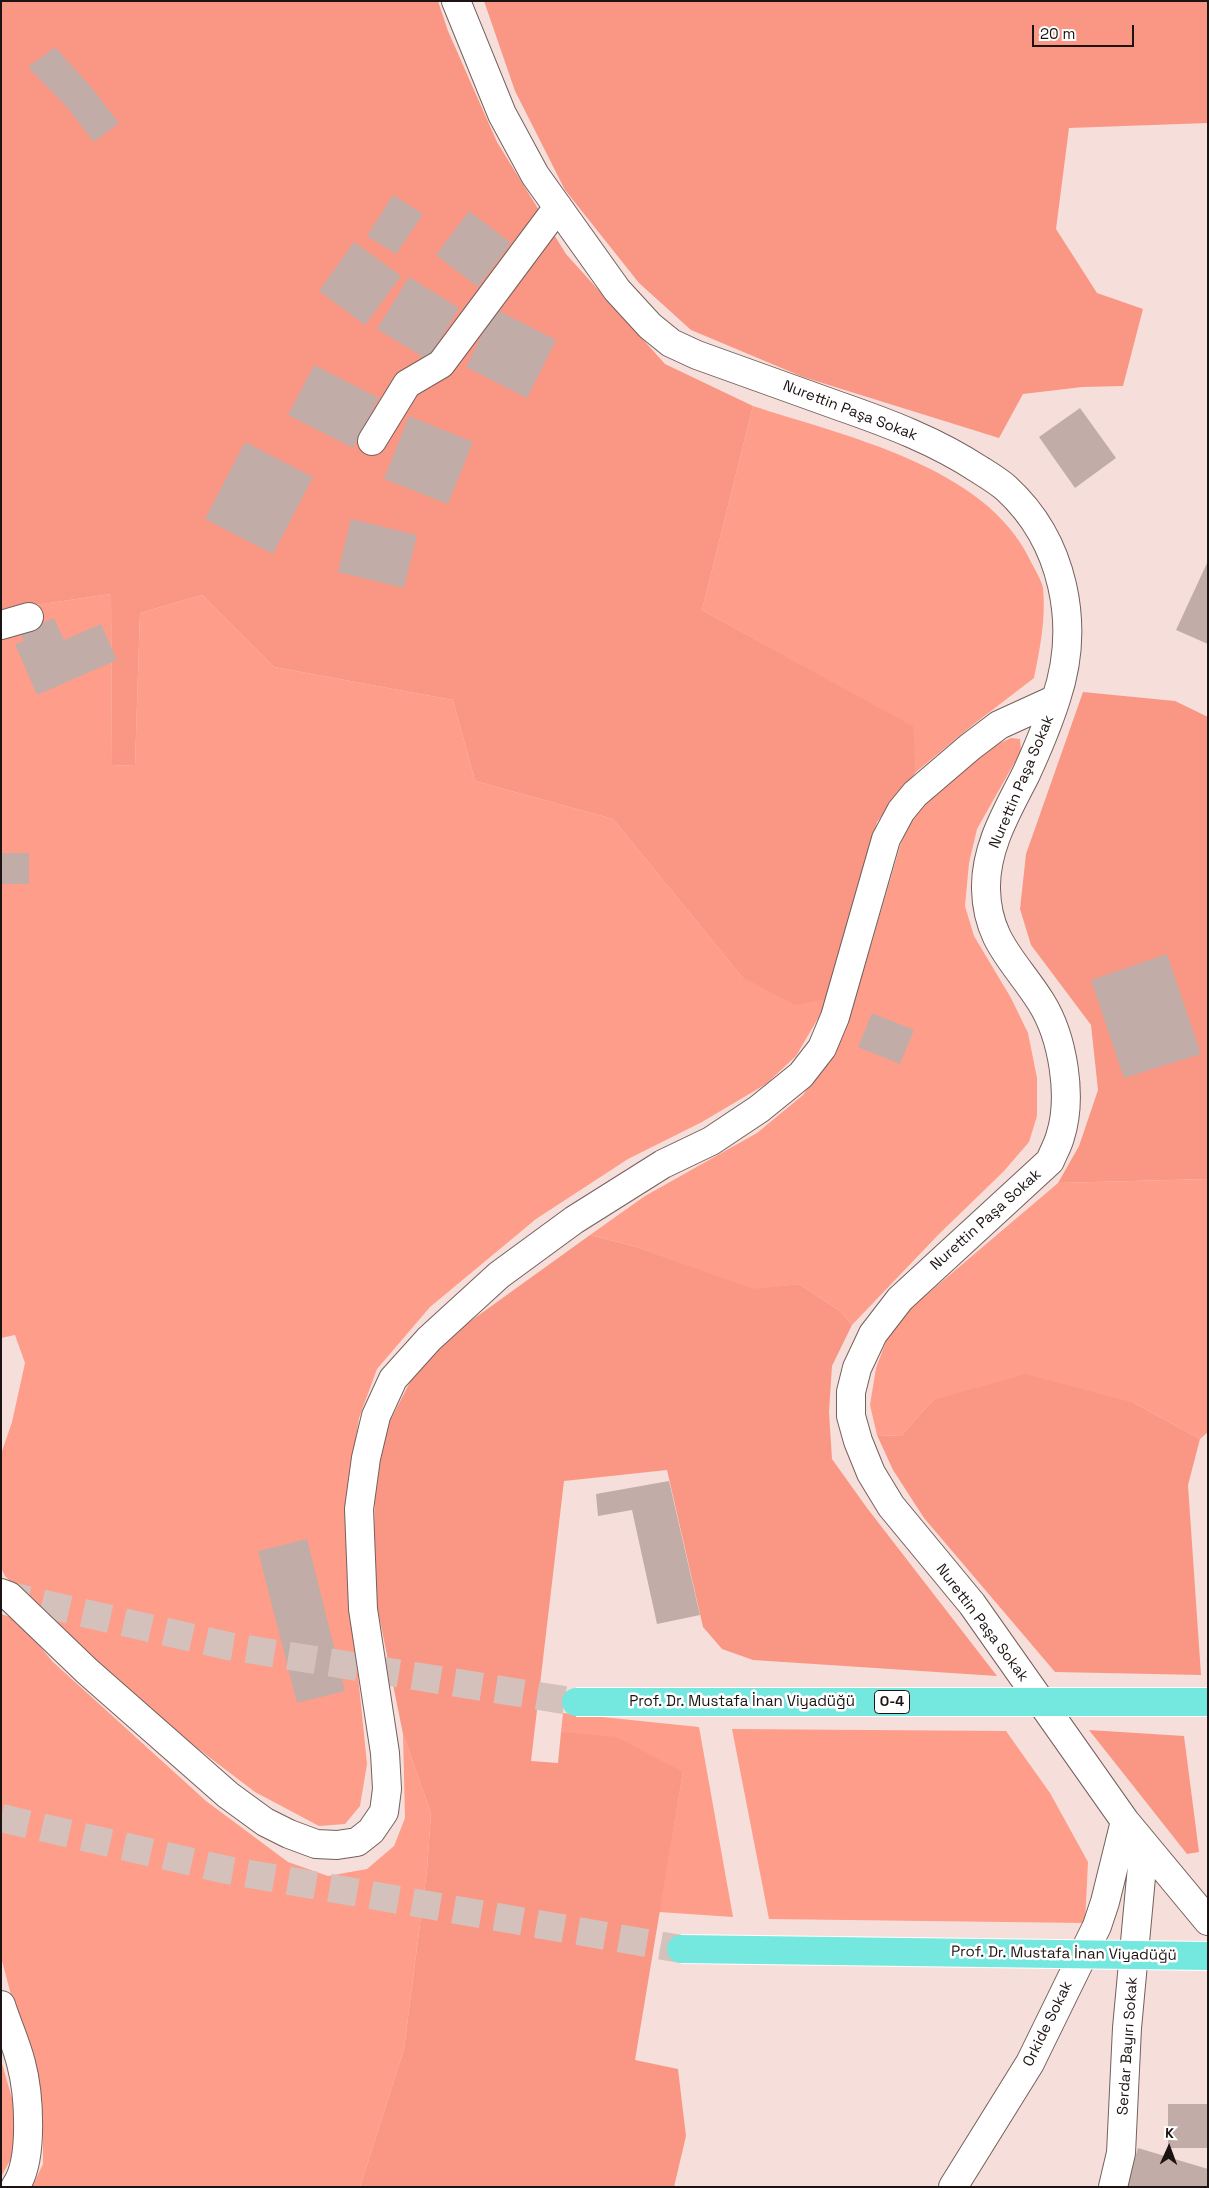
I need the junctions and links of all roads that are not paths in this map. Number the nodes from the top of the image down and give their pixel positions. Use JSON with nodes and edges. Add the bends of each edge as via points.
{"nodes":[{"id":1,"x":456,"y":1,"type":"edge"},
{"id":2,"x":558,"y":207,"type":"junction"},
{"id":3,"x":372,"y":441,"type":"dead end"},
{"id":4,"x":29,"y":617,"type":"dead end"},
{"id":5,"x":1,"y":625,"type":"edge"},
{"id":6,"x":1056,"y":699,"type":"junction"},
{"id":7,"x":1,"y":1593,"type":"edge"},
{"id":8,"x":576,"y":1702,"type":"tunnel mouth"},
{"id":9,"x":1208,"y":1702,"type":"edge"},
{"id":10,"x":1125,"y":1821,"type":"junction"},
{"id":11,"x":1144,"y":1845,"type":"junction"},
{"id":12,"x":1208,"y":1921,"type":"edge"},
{"id":13,"x":681,"y":1949,"type":"tunnel mouth"},
{"id":14,"x":1208,"y":1956,"type":"edge"},
{"id":15,"x":1,"y":2005,"type":"edge"},
{"id":16,"x":15,"y":2187,"type":"edge"},
{"id":17,"x":953,"y":2187,"type":"edge"},
{"id":18,"x":1113,"y":2187,"type":"edge"}],
"edges":[{"from":1,"to":2,"type":"street","name":"Nurettin Paşa Sokak","via":[[502,114]]},
{"from":2,"to":3,"type":"street","via":[[441,364],[407,384]]},
{"from":2,"to":6,"type":"street","name":"Nurettin Paşa Sokak","via":[[617,290],[650,326],[671,343],[697,356],[895,426],[956,454],[1005,486],[1031,515],[1050,545],[1067,605],[1068,640]]},
{"from":4,"to":5,"type":"street"},
{"from":6,"to":7,"type":"street","via":[[999,725],[915,794],[901,811],[886,839],[835,1017],[822,1048],[801,1075],[759,1109],[711,1141],[663,1164],[574,1220],[499,1275],[429,1339],[393,1380],[376,1416],[359,1509],[363,1609],[385,1753],[387,1789],[384,1812],[371,1831],[357,1842],[316,1844],[266,1822],[228,1795],[87,1671],[9,1596]]},
{"from":6,"to":10,"type":"street","name":"Nurettin Paşa Sokak","via":[[1027,772],[999,828],[989,862],[986,888],[993,932],[1041,1002],[1060,1045],[1065,1109],[1061,1135],[1050,1161],[900,1299],[873,1334],[851,1392],[852,1416],[871,1473],[890,1506],[972,1604]]},
{"from":8,"to":9,"type":"highway","name":"Prof. Dr. Mustafa İnan Viyadüğü","number":"O-4","bridge":true},
{"from":10,"to":11,"type":"street","name":"Nurettin Paşa Sokak"},
{"from":10,"to":17,"type":"street","name":"Orkide Sokak","via":[[1097,1926],[1030,2063]]},
{"from":11,"to":12,"type":"street","name":"Nurettin Paşa Sokak"},
{"from":11,"to":18,"type":"street","name":"Serdar Bayırı Sokak","via":[[1127,2028],[1121,2152]]},
{"from":13,"to":14,"type":"highway","name":"Prof. Dr. Mustafa İnan Viyadüğü","bridge":true},
{"from":15,"to":16,"type":"street","via":[[22,2063],[27,2100],[25,2156]]}]}
